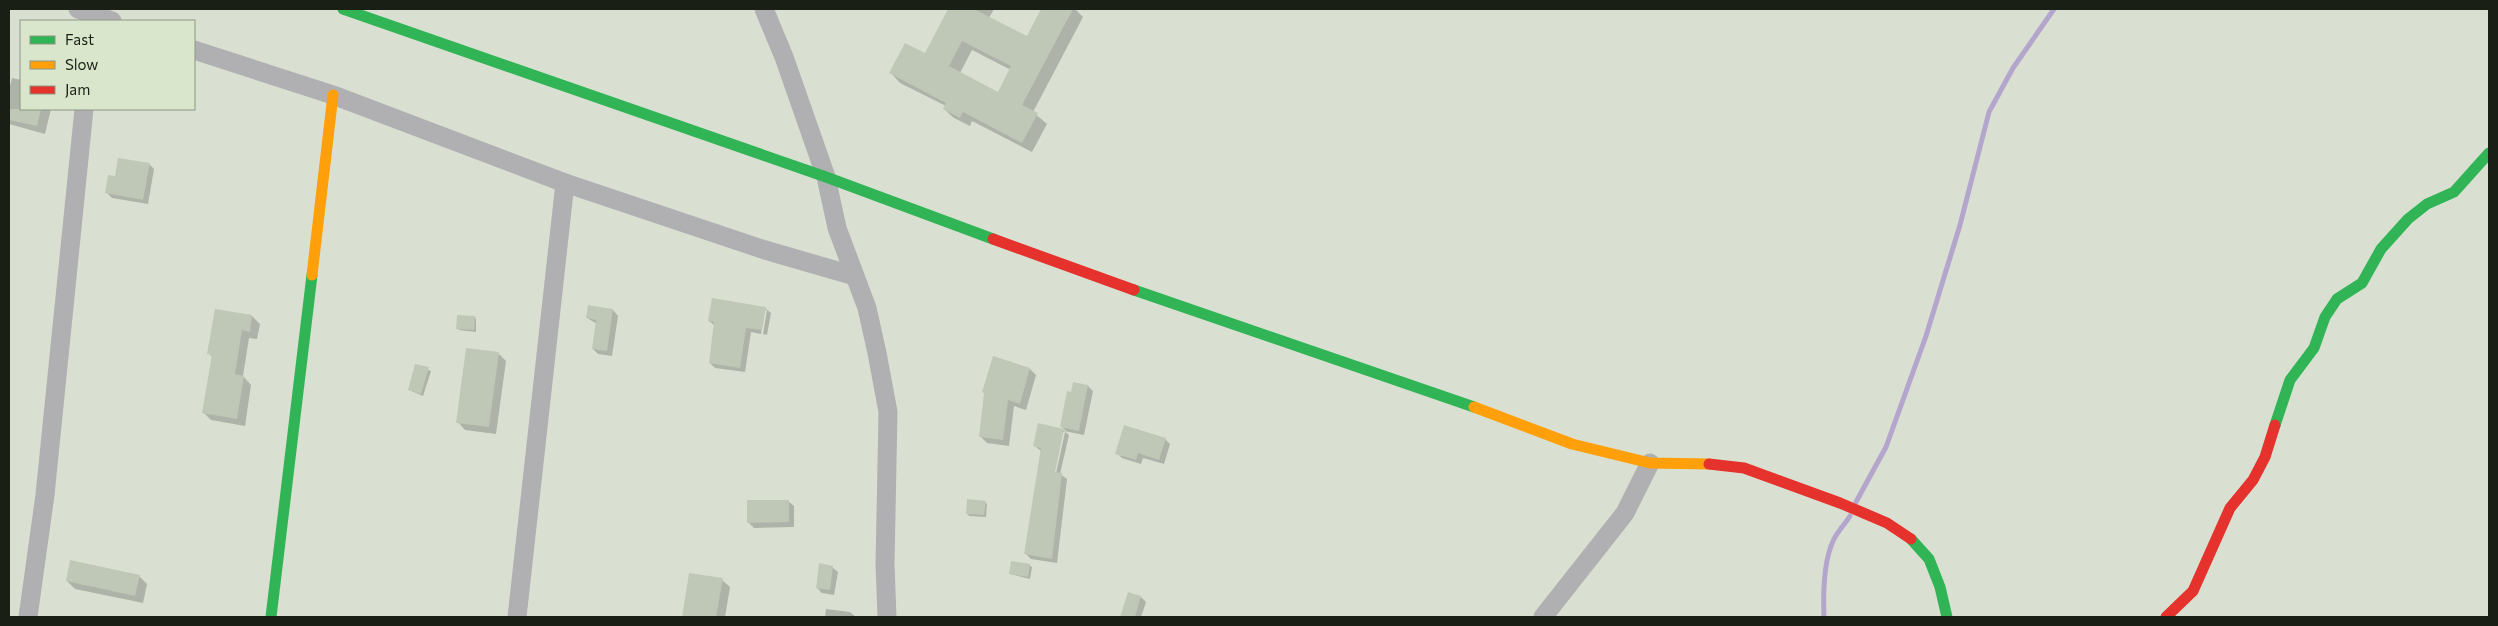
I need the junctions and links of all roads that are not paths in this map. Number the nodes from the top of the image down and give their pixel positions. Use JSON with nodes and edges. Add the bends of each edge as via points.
{"nodes":[{"id":1,"x":78,"y":9,"type":"edge"},
{"id":2,"x":343,"y":9,"type":"edge"},
{"id":3,"x":764,"y":9,"type":"edge"},
{"id":4,"x":103,"y":20,"type":"edge"},
{"id":5,"x":195,"y":50,"type":"edge"},
{"id":6,"x":333,"y":95,"type":"junction"},
{"id":7,"x":84,"y":110,"type":"edge"},
{"id":8,"x":2489,"y":153,"type":"edge"},
{"id":9,"x":826,"y":177,"type":"junction"},
{"id":10,"x":565,"y":183,"type":"junction"},
{"id":11,"x":855,"y":276,"type":"junction"},
{"id":12,"x":1650,"y":463,"type":"junction"},
{"id":13,"x":28,"y":617,"type":"edge"},
{"id":14,"x":271,"y":617,"type":"edge"},
{"id":15,"x":517,"y":617,"type":"edge"},
{"id":16,"x":887,"y":617,"type":"edge"},
{"id":17,"x":1544,"y":617,"type":"edge"},
{"id":18,"x":1947,"y":617,"type":"edge"},
{"id":19,"x":2166,"y":617,"type":"edge"}],
"edges":[{"from":1,"to":4,"type":"street"},
{"from":2,"to":9,"type":"street"},
{"from":3,"to":9,"type":"street"},
{"from":5,"to":6,"type":"street"},
{"from":6,"to":10,"type":"street"},
{"from":6,"to":14,"type":"street"},
{"from":7,"to":13,"type":"street","via":[[46,496]]},
{"from":8,"to":19,"type":"street","via":[[2454,192],[2427,204],[2408,219],[2381,249],[2362,284],[2338,299],[2325,317],[2314,348],[2290,380],[2265,457],[2253,480],[2230,508],[2193,591]]},
{"from":9,"to":11,"type":"street","via":[[837,228]]},
{"from":9,"to":12,"type":"street","via":[[1073,269],[1480,409],[1572,444]]},
{"from":10,"to":11,"type":"street","via":[[765,250]]},
{"from":10,"to":15,"type":"street"},
{"from":11,"to":16,"type":"street","via":[[868,308],[888,412]]},
{"from":12,"to":17,"type":"street","via":[[1625,513]]},
{"from":12,"to":18,"type":"street","via":[[1744,468],[1840,502],[1887,523],[1908,536],[1928,559],[1940,586]]}]}
